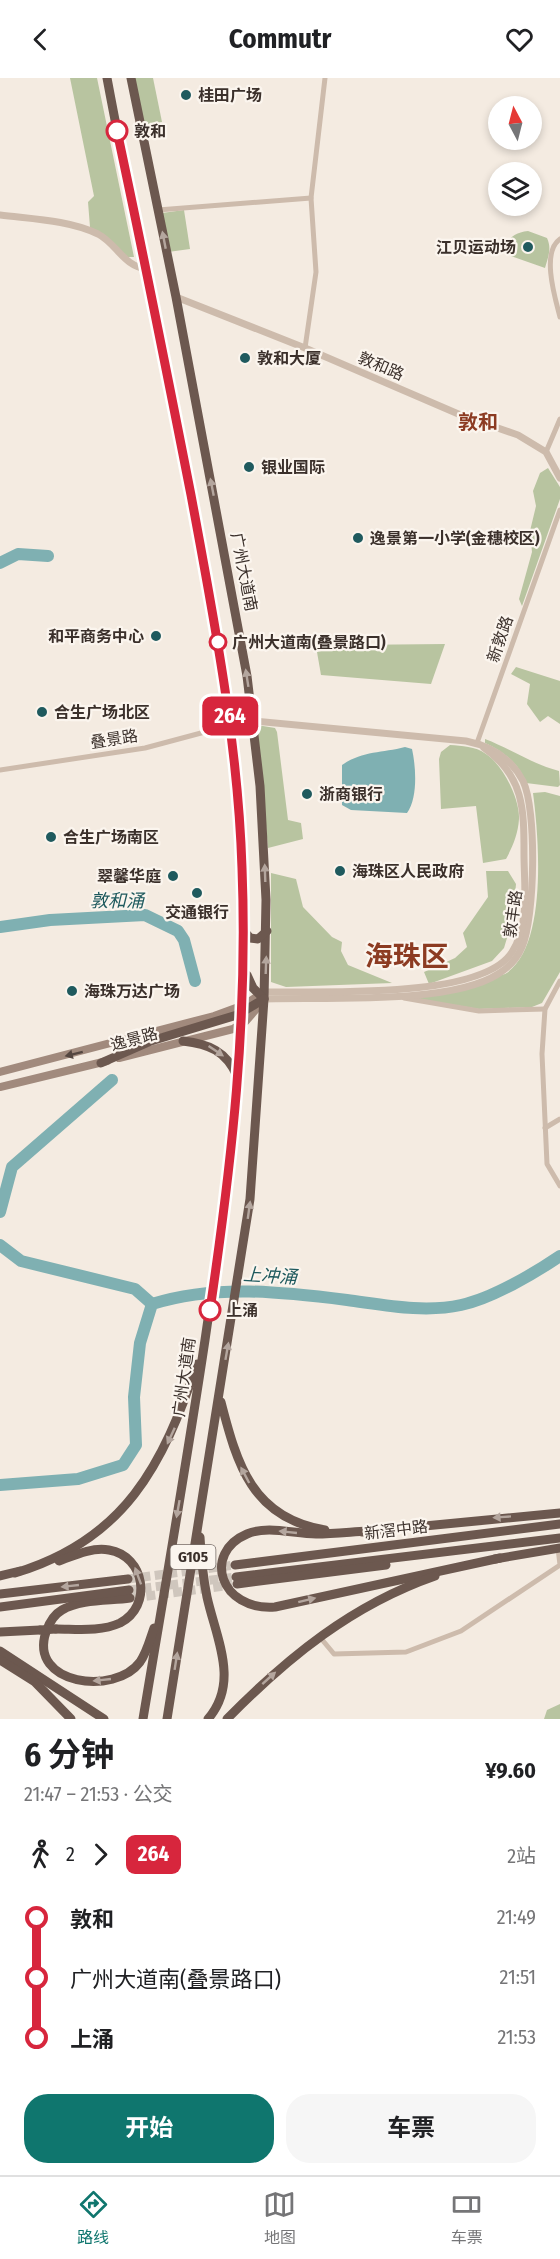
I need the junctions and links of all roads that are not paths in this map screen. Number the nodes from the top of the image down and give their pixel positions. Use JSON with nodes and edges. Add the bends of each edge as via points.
{"nodes":[{"id":1,"x":107,"y":78,"type":"edge"},
{"id":2,"x":131,"y":78,"type":"edge"},
{"id":3,"x":325,"y":78,"type":"edge"},
{"id":4,"x":311,"y":198,"type":"junction"},
{"id":5,"x":158,"y":210,"type":"junction"},
{"id":6,"x":0,"y":214,"type":"edge"},
{"id":7,"x":560,"y":239,"type":"edge"},
{"id":8,"x":147,"y":269,"type":"junction"},
{"id":9,"x":176,"y":297,"type":"junction"},
{"id":10,"x":560,"y":316,"type":"edge"},
{"id":11,"x":305,"y":348,"type":"junction"},
{"id":12,"x":560,"y":419,"type":"edge"},
{"id":13,"x":546,"y":452,"type":"junction"},
{"id":14,"x":560,"y":478,"type":"edge"},
{"id":15,"x":560,"y":510,"type":"edge"},
{"id":16,"x":253,"y":721,"type":"junction"},
{"id":17,"x":231,"y":725,"type":"junction"},
{"id":18,"x":477,"y":743,"type":"junction"},
{"id":19,"x":0,"y":770,"type":"edge"},
{"id":20,"x":244,"y":931,"type":"junction"},
{"id":21,"x":267,"y":931,"type":"junction"},
{"id":22,"x":244,"y":969,"type":"junction"},
{"id":23,"x":560,"y":981,"type":"edge"},
{"id":24,"x":388,"y":995,"type":"junction"},
{"id":25,"x":263,"y":996,"type":"junction"},
{"id":26,"x":248,"y":1009,"type":"junction"},
{"id":27,"x":545,"y":1009,"type":"junction"},
{"id":28,"x":242,"y":1024,"type":"junction"},
{"id":29,"x":262,"y":1026,"type":"junction"},
{"id":30,"x":181,"y":1037,"type":"junction"},
{"id":31,"x":100,"y":1063,"type":"junction"},
{"id":32,"x":0,"y":1072,"type":"edge"},
{"id":33,"x":238,"y":1078,"type":"junction"},
{"id":34,"x":0,"y":1088,"type":"edge"},
{"id":35,"x":560,"y":1119,"type":"edge"},
{"id":36,"x":545,"y":1128,"type":"junction"},
{"id":37,"x":560,"y":1186,"type":"edge"},
{"id":38,"x":205,"y":1341,"type":"junction"},
{"id":39,"x":220,"y":1396,"type":"junction"},
{"id":40,"x":560,"y":1513,"type":"edge"},
{"id":41,"x":199,"y":1519,"type":"junction"},
{"id":42,"x":560,"y":1524,"type":"edge"},
{"id":43,"x":367,"y":1531,"type":"junction"},
{"id":44,"x":559,"y":1544,"type":"edge"},
{"id":45,"x":500,"y":1558,"type":"junction"},
{"id":46,"x":235,"y":1565,"type":"tunnel mouth"},
{"id":47,"x":15,"y":1573,"type":"junction"},
{"id":48,"x":0,"y":1576,"type":"edge"},
{"id":49,"x":128,"y":1579,"type":"tunnel mouth"},
{"id":50,"x":236,"y":1581,"type":"tunnel mouth"},
{"id":51,"x":0,"y":1594,"type":"edge"},
{"id":52,"x":0,"y":1607,"type":"edge"},
{"id":53,"x":161,"y":1609,"type":"junction"},
{"id":54,"x":0,"y":1632,"type":"edge"},
{"id":55,"x":319,"y":1636,"type":"junction"},
{"id":56,"x":0,"y":1651,"type":"edge"},
{"id":57,"x":0,"y":1660,"type":"edge"},
{"id":58,"x":71,"y":1719,"type":"edge"},
{"id":59,"x":104,"y":1719,"type":"edge"},
{"id":60,"x":143,"y":1719,"type":"edge"},
{"id":61,"x":167,"y":1719,"type":"edge"},
{"id":62,"x":208,"y":1719,"type":"edge"},
{"id":63,"x":227,"y":1719,"type":"edge"}],
"edges":[{"from":1,"to":8,"type":"highway","name":"广州大道南","number":"G105"},
{"from":2,"to":5,"type":"highway","name":"广州大道南","number":"G105"},
{"from":3,"to":4,"type":"street"},
{"from":4,"to":5,"type":"street"},
{"from":4,"to":11,"type":"street","via":[[316,272]]},
{"from":9,"to":5,"type":"highway","name":"广州大道南","number":"G105","one_way":true},
{"from":6,"to":8,"type":"street","via":[[98,234],[130,264]]},
{"from":7,"to":10,"type":"street","via":[[553,248],[550,270]]},
{"from":8,"to":17,"type":"highway","name":"广州大道南","number":"G105"},
{"from":9,"to":11,"type":"street","name":"敦和路"},
{"from":16,"to":9,"type":"highway","name":"广州大道南","number":"G105","one_way":true},
{"from":11,"to":13,"type":"street","name":"敦和路","via":[[518,435]]},
{"from":12,"to":13,"type":"street"},
{"from":13,"to":14,"type":"street"},
{"from":15,"to":18,"type":"street","name":"新敦路"},
{"from":16,"to":18,"type":"street","name":"敦丰路"},
{"from":21,"to":16,"type":"highway","name":"广州大道南","number":"G105","one_way":true,"via":[[264,838]]},
{"from":17,"to":19,"type":"street","name":"叠景路","via":[[145,748]]},
{"from":17,"to":20,"type":"highway","name":"广州大道南","number":"G105"},
{"from":18,"to":24,"type":"street","name":"敦丰路","via":[[495,750],[516,769],[530,801],[531,905],[526,938],[515,959],[488,980],[440,992]]},
{"from":18,"to":25,"type":"street","name":"敦丰路","via":[[507,770],[523,803],[524,911],[509,956],[485,973],[448,984]]},
{"from":20,"to":21,"type":"highway","via":[[254,939]]},
{"from":20,"to":22,"type":"highway","name":"广州大道南","number":"G105"},
{"from":25,"to":21,"type":"highway","name":"广州大道南","number":"G105","one_way":true},
{"from":22,"to":25,"type":"highway","via":[[250,984]]},
{"from":22,"to":26,"type":"highway","name":"广州大道南","number":"G105"},
{"from":23,"to":27,"type":"street"},
{"from":24,"to":25,"type":"street","name":"敦丰路"},
{"from":24,"to":27,"type":"street","via":[[479,1011]]},
{"from":25,"to":26,"type":"highway"},
{"from":25,"to":29,"type":"highway","name":"广州大道南","number":"G105"},
{"from":26,"to":28,"type":"highway","name":"广州大道南","number":"G105"},
{"from":26,"to":29,"type":"highway"},
{"from":26,"to":30,"type":"highway"},
{"from":26,"to":32,"type":"main road","name":"逸景路","one_way":true},
{"from":27,"to":36,"type":"street"},
{"from":28,"to":30,"type":"main road","name":"逸景路"},
{"from":28,"to":33,"type":"highway","name":"广州大道南","number":"G105"},
{"from":39,"to":29,"type":"highway","name":"广州大道南","number":"G105","one_way":true,"via":[[254,1171]]},
{"from":30,"to":31,"type":"highway","via":[[139,1046]]},
{"from":30,"to":31,"type":"main road","name":"逸景路","via":[[165,1046]]},
{"from":30,"to":33,"type":"highway","one_way":true,"via":[[218,1050]]},
{"from":31,"to":34,"type":"main road","name":"逸景路"},
{"from":33,"to":38,"type":"highway","name":"广州大道南","number":"G105","via":[[228,1188]]},
{"from":35,"to":36,"type":"street"},
{"from":36,"to":37,"type":"street","via":[[547,1164]]},
{"from":38,"to":47,"type":"highway","one_way":true,"via":[[172,1435],[135,1494],[87,1540]]},
{"from":38,"to":53,"type":"highway","name":"广州大道南","number":"G105","one_way":true},
{"from":39,"to":41,"type":"highway","name":"广州大道南","number":"G105"},
{"from":43,"to":39,"type":"highway","one_way":true,"via":[[334,1532],[303,1525],[274,1510],[247,1479],[236,1455]]},
{"from":40,"to":43,"type":"highway","one_way":true},
{"from":61,"to":41,"type":"highway","name":"广州大道南","number":"G105","one_way":true},
{"from":41,"to":62,"type":"highway","via":[[203,1574],[226,1672],[221,1700]]},
{"from":42,"to":46,"type":"highway","name":"新滘中路"},
{"from":43,"to":45,"type":"highway","one_way":true,"via":[[248,1533],[232,1543],[225,1556],[225,1582],[239,1601],[252,1607],[275,1607]]},
{"from":44,"to":45,"type":"highway"},
{"from":44,"to":50,"type":"highway","name":"新滘中路"},
{"from":44,"to":55,"type":"street","via":[[560,1565],[461,1631],[406,1652],[334,1654]]},
{"from":45,"to":55,"type":"highway","via":[[402,1588]]},
{"from":47,"to":48,"type":"highway"},
{"from":54,"to":47,"type":"highway","one_way":true,"bridge":true,"via":[[110,1627],[129,1617],[141,1594],[133,1564],[116,1552],[94,1550]]},
{"from":49,"to":51,"type":"highway","one_way":true},
{"from":53,"to":52,"type":"highway","one_way":true,"via":[[140,1662],[124,1675],[84,1681],[56,1672],[47,1659],[43,1641],[55,1615],[69,1607],[130,1594]]},
{"from":53,"to":60,"type":"highway","name":"广州大道南","number":"G105"},
{"from":63,"to":55,"type":"highway","one_way":true},
{"from":56,"to":59,"type":"highway"},
{"from":57,"to":58,"type":"highway","via":[[35,1682]]}]}
